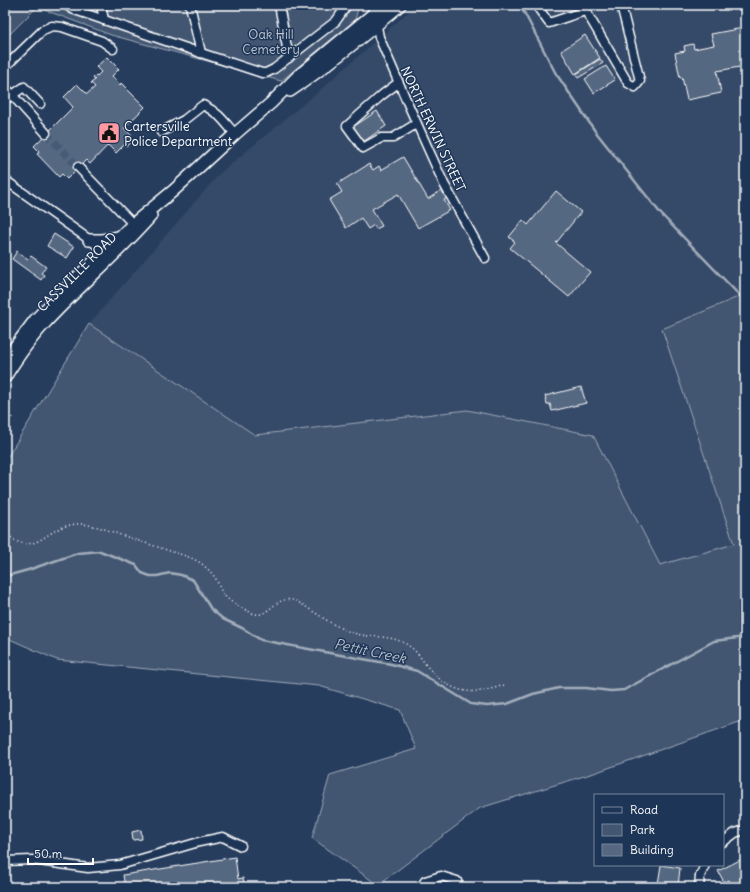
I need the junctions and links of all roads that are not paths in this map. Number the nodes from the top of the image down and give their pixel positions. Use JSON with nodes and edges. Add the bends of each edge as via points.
{"nodes":[{"id":1,"x":66,"y":5,"type":"edge"},
{"id":2,"x":101,"y":5,"type":"edge"},
{"id":3,"x":190,"y":5,"type":"edge"},
{"id":4,"x":279,"y":5,"type":"edge"},
{"id":5,"x":347,"y":5,"type":"edge"},
{"id":6,"x":384,"y":5,"type":"edge"},
{"id":7,"x":400,"y":5,"type":"edge"},
{"id":8,"x":536,"y":5,"type":"edge"},
{"id":9,"x":620,"y":5,"type":"edge"},
{"id":10,"x":374,"y":9,"type":"edge"},
{"id":11,"x":104,"y":20,"type":"junction"},
{"id":12,"x":377,"y":25,"type":"junction"},
{"id":13,"x":113,"y":49,"type":"dead end"},
{"id":14,"x":201,"y":53,"type":"junction"},
{"id":15,"x":289,"y":58,"type":"junction"},
{"id":16,"x":5,"y":67,"type":"edge"},
{"id":17,"x":398,"y":83,"type":"junction"},
{"id":18,"x":5,"y":87,"type":"edge"},
{"id":19,"x":8,"y":98,"type":"edge"},
{"id":20,"x":271,"y":103,"type":"junction"},
{"id":21,"x":40,"y":104,"type":"dead end"},
{"id":22,"x":416,"y":124,"type":"junction"},
{"id":23,"x":161,"y":132,"type":"dead end"},
{"id":24,"x":46,"y":133,"type":"tunnel mouth"},
{"id":25,"x":235,"y":134,"type":"junction"},
{"id":26,"x":78,"y":167,"type":"tunnel mouth"},
{"id":27,"x":5,"y":180,"type":"edge"},
{"id":28,"x":173,"y":191,"type":"junction"},
{"id":29,"x":133,"y":224,"type":"junction"},
{"id":30,"x":119,"y":237,"type":"junction"},
{"id":31,"x":90,"y":240,"type":"junction"},
{"id":32,"x":107,"y":255,"type":"junction"},
{"id":33,"x":485,"y":258,"type":"dead end"},
{"id":34,"x":5,"y":360,"type":"edge"},
{"id":35,"x":5,"y":377,"type":"edge"},
{"id":36,"x":745,"y":830,"type":"edge"},
{"id":37,"x":724,"y":841,"type":"edge"},
{"id":38,"x":241,"y":846,"type":"dead end"},
{"id":39,"x":5,"y":861,"type":"edge"},
{"id":40,"x":705,"y":866,"type":"edge"},
{"id":41,"x":421,"y":887,"type":"edge"},
{"id":42,"x":458,"y":887,"type":"edge"},
{"id":43,"x":699,"y":887,"type":"edge"}],
"edges":[{"from":1,"to":11,"type":"street"},
{"from":2,"to":11,"type":"street"},
{"from":3,"to":14,"type":"street"},
{"from":4,"to":15,"type":"street"},
{"from":5,"to":15,"type":"street","via":[[336,22]]},
{"from":6,"to":10,"type":"main road","name":"CASSVILLE ROAD"},
{"from":7,"to":12,"type":"main road","name":"CASSVILLE ROAD"},
{"from":8,"to":9,"type":"street","via":[[549,23],[585,11],[628,83],[635,87],[640,80]]},
{"from":10,"to":12,"type":"street","name":"NORTH ERWIN STREET"},
{"from":10,"to":20,"type":"main road","name":"CASSVILLE ROAD"},
{"from":11,"to":14,"type":"street"},
{"from":12,"to":17,"type":"street","name":"NORTH ERWIN STREET"},
{"from":12,"to":20,"type":"main road","name":"CASSVILLE ROAD","via":[[304,82]]},
{"from":13,"to":16,"type":"street","via":[[102,41],[52,26],[43,30]]},
{"from":14,"to":15,"type":"street","via":[[262,73],[274,69]]},
{"from":17,"to":22,"type":"street","name":"NORTH ERWIN STREET"},
{"from":17,"to":22,"type":"street","via":[[347,126],[363,148],[381,138],[393,138]]},
{"from":18,"to":19,"type":"street"},
{"from":19,"to":21,"type":"street","via":[[24,87]]},
{"from":19,"to":24,"type":"street"},
{"from":20,"to":25,"type":"main road","name":"CASSVILLE ROAD"},
{"from":22,"to":33,"type":"street","name":"NORTH ERWIN STREET","via":[[444,184]]},
{"from":23,"to":25,"type":"street","via":[[184,120],[203,105],[219,115]]},
{"from":25,"to":28,"type":"main road","name":"CASSVILLE ROAD"},
{"from":26,"to":29,"type":"street"},
{"from":27,"to":31,"type":"street"},
{"from":28,"to":29,"type":"main road","name":"CASSVILLE ROAD"},
{"from":28,"to":32,"type":"main road","name":"CASSVILLE ROAD","via":[[140,230]]},
{"from":29,"to":30,"type":"main road","name":"CASSVILLE ROAD"},
{"from":30,"to":31,"type":"main road"},
{"from":30,"to":32,"type":"main road","name":"CASSVILLE ROAD"},
{"from":31,"to":32,"type":"street"},
{"from":32,"to":34,"type":"main road","name":"CASSVILLE ROAD","via":[[75,279],[35,320]]},
{"from":32,"to":35,"type":"main road","name":"CASSVILLE ROAD","via":[[35,334]]},
{"from":36,"to":37,"type":"street","via":[[735,833]]},
{"from":38,"to":39,"type":"street","via":[[223,837],[120,865],[88,868],[32,860]]},
{"from":40,"to":43,"type":"street"},
{"from":41,"to":42,"type":"street","via":[[425,881],[441,876],[458,881]]}]}
